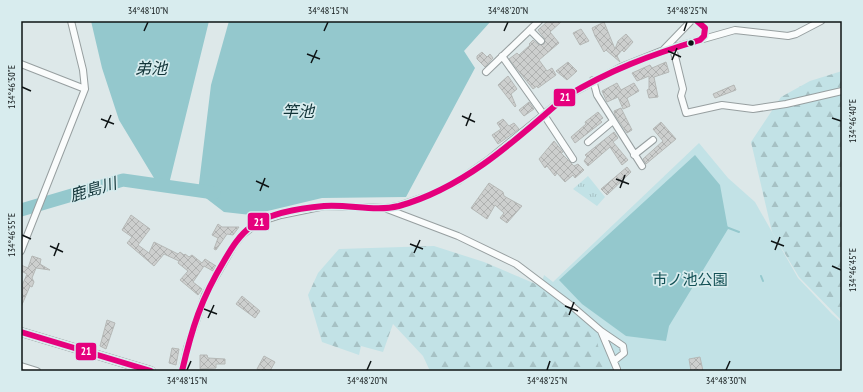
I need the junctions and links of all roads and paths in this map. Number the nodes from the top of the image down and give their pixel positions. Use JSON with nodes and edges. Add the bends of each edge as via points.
{"nodes":[{"id":1,"x":71,"y":21,"type":"edge"},
{"id":2,"x":539,"y":21,"type":"edge"},
{"id":3,"x":691,"y":21,"type":"edge"},
{"id":4,"x":821,"y":21,"type":"edge"},
{"id":5,"x":530,"y":30,"type":"junction"},
{"id":6,"x":540,"y":41,"type":"dead end"},
{"id":7,"x":673,"y":48,"type":"junction"},
{"id":8,"x":661,"y":51,"type":"junction"},
{"id":9,"x":502,"y":56,"type":"junction"},
{"id":10,"x":21,"y":64,"type":"edge"},
{"id":11,"x":486,"y":72,"type":"dead end"},
{"id":12,"x":593,"y":80,"type":"junction"},
{"id":13,"x":85,"y":89,"type":"junction"},
{"id":14,"x":842,"y":91,"type":"edge"},
{"id":15,"x":544,"y":115,"type":"junction"},
{"id":16,"x":613,"y":121,"type":"junction"},
{"id":17,"x":653,"y":140,"type":"dead end"},
{"id":18,"x":588,"y":141,"type":"dead end"},
{"id":19,"x":634,"y":155,"type":"junction"},
{"id":20,"x":573,"y":159,"type":"dead end"},
{"id":21,"x":642,"y":166,"type":"dead end"},
{"id":22,"x":386,"y":208,"type":"junction"},
{"id":23,"x":21,"y":251,"type":"edge"},
{"id":24,"x":601,"y":331,"type":"junction"},
{"id":25,"x":21,"y":332,"type":"edge"},
{"id":26,"x":614,"y":361,"type":"junction"},
{"id":27,"x":21,"y":366,"type":"edge"},
{"id":28,"x":617,"y":369,"type":"dead end"},
{"id":29,"x":38,"y":371,"type":"edge"},
{"id":30,"x":151,"y":371,"type":"edge"},
{"id":31,"x":182,"y":371,"type":"edge"}],
"edges":[{"from":1,"to":13,"type":"street"},
{"from":2,"to":5,"type":"street"},
{"from":3,"to":8,"type":"street"},
{"from":4,"to":7,"type":"street","via":[[788,36],[735,30]]},
{"from":5,"to":6,"type":"street"},
{"from":5,"to":9,"type":"street"},
{"from":7,"to":8,"type":"street"},
{"from":7,"to":14,"type":"street","via":[[686,113],[722,105],[753,109]]},
{"from":8,"to":12,"type":"street"},
{"from":9,"to":11,"type":"street"},
{"from":9,"to":15,"type":"street"},
{"from":10,"to":13,"type":"street"},
{"from":12,"to":15,"type":"street","via":[[565,97]]},
{"from":12,"to":16,"type":"street","via":[[597,95]]},
{"from":13,"to":23,"type":"street"},
{"from":15,"to":20,"type":"street"},
{"from":15,"to":22,"type":"street","via":[[458,181],[430,195]]},
{"from":16,"to":18,"type":"street"},
{"from":16,"to":19,"type":"street"},
{"from":17,"to":19,"type":"street"},
{"from":19,"to":21,"type":"street"},
{"from":22,"to":24,"type":"street","via":[[458,236],[516,264]]},
{"from":22,"to":31,"type":"street","via":[[325,206],[281,215],[252,226],[234,245],[204,295]]},
{"from":24,"to":26,"type":"street"},
{"from":24,"to":26,"type":"street","via":[[623,346],[624,353]]},
{"from":25,"to":30,"type":"street"},
{"from":26,"to":28,"type":"street"},
{"from":27,"to":29,"type":"street"}]}
